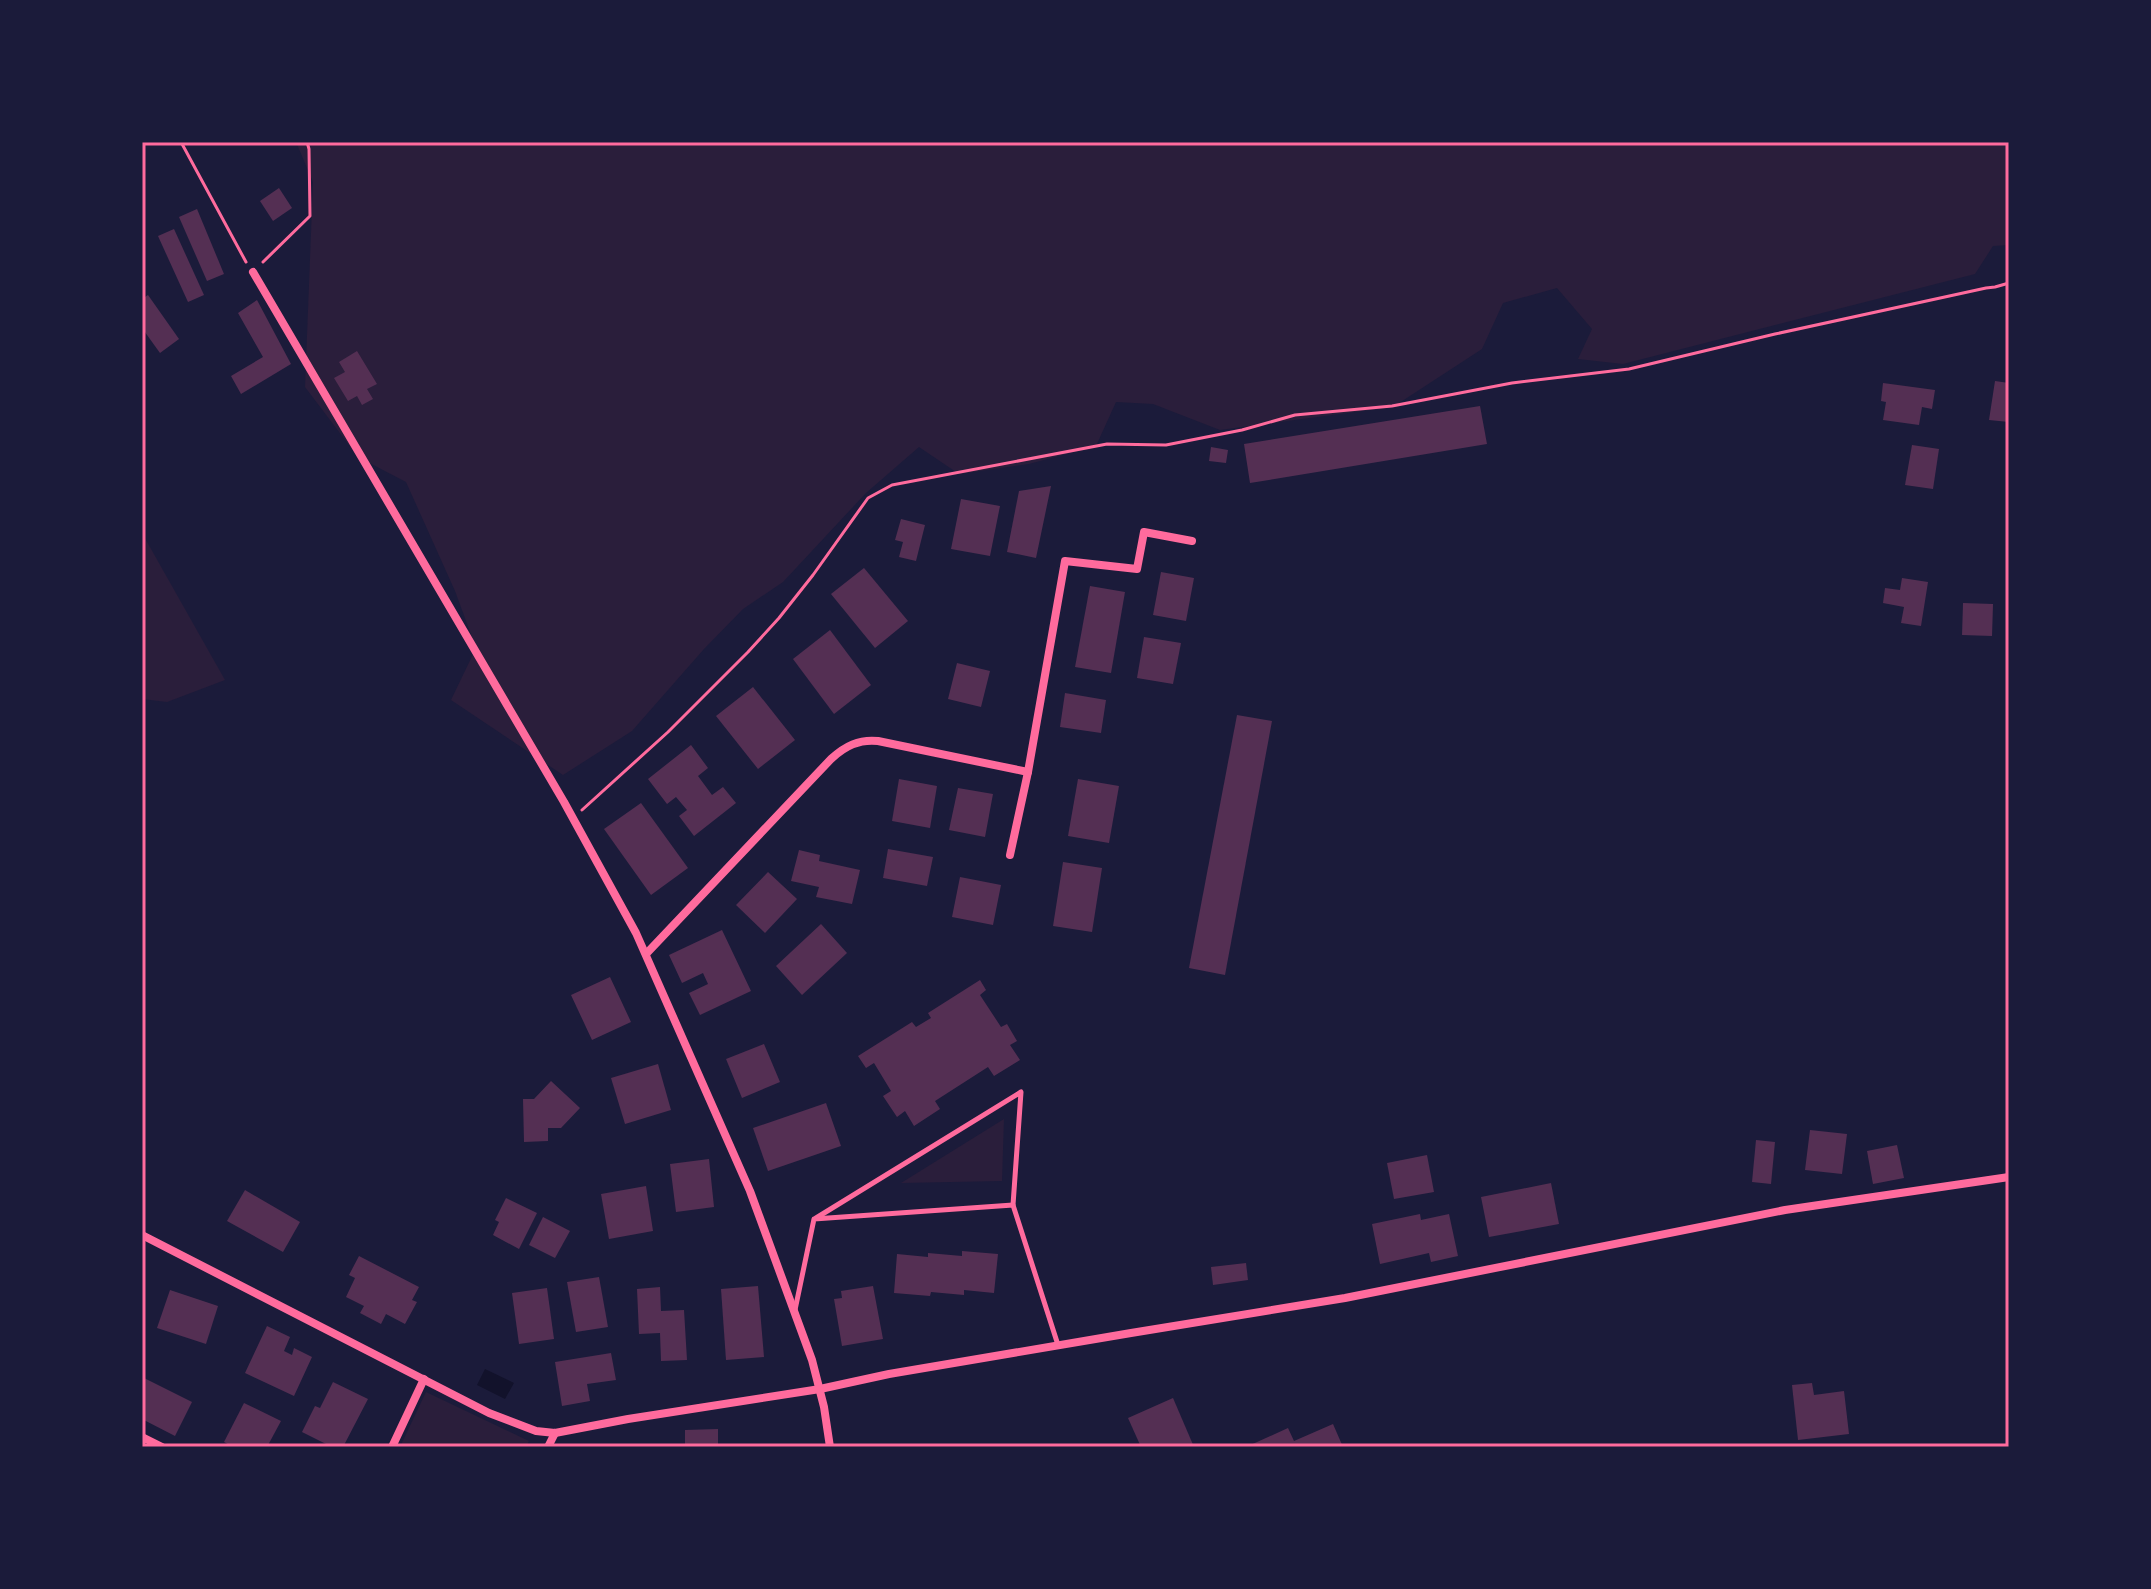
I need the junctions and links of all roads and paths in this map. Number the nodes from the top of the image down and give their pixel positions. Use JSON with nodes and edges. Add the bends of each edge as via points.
{"nodes":[{"id":1,"x":181,"y":142,"type":"edge"},
{"id":2,"x":307,"y":142,"type":"edge"},
{"id":3,"x":253,"y":272,"type":"junction"},
{"id":4,"x":2009,"y":283,"type":"edge"},
{"id":5,"x":1192,"y":541,"type":"dead end"},
{"id":6,"x":1028,"y":772,"type":"junction"},
{"id":7,"x":573,"y":818,"type":"junction"},
{"id":8,"x":1010,"y":855,"type":"dead end"},
{"id":9,"x":646,"y":954,"type":"junction"},
{"id":10,"x":2009,"y":1177,"type":"edge"},
{"id":11,"x":1013,"y":1205,"type":"junction"},
{"id":12,"x":814,"y":1219,"type":"junction"},
{"id":13,"x":142,"y":1235,"type":"edge"},
{"id":14,"x":794,"y":1311,"type":"junction"},
{"id":15,"x":1058,"y":1345,"type":"junction"},
{"id":16,"x":424,"y":1379,"type":"junction"},
{"id":17,"x":820,"y":1389,"type":"junction"},
{"id":18,"x":555,"y":1433,"type":"junction"},
{"id":19,"x":142,"y":1437,"type":"edge"},
{"id":20,"x":162,"y":1447,"type":"edge"},
{"id":21,"x":392,"y":1447,"type":"edge"},
{"id":22,"x":548,"y":1447,"type":"edge"},
{"id":23,"x":830,"y":1447,"type":"edge"}],
"edges":[{"from":1,"to":3,"type":"path"},
{"from":2,"to":3,"type":"path","via":[[310,216]]},
{"from":3,"to":7,"type":"street"},
{"from":4,"to":7,"type":"path","via":[[1629,369],[1512,383],[1392,406],[1295,415],[1166,445],[1107,444],[892,485],[868,498],[748,652]]},
{"from":5,"to":6,"type":"street","via":[[1144,532],[1137,569],[1065,561]]},
{"from":6,"to":8,"type":"street"},
{"from":6,"to":9,"type":"street","via":[[878,741],[853,744],[831,759]]},
{"from":7,"to":9,"type":"street"},
{"from":9,"to":14,"type":"street","via":[[750,1191]]},
{"from":10,"to":15,"type":"street","via":[[1785,1210],[1345,1298]]},
{"from":11,"to":12,"type":"lane"},
{"from":11,"to":12,"type":"lane","via":[[1021,1092]]},
{"from":11,"to":15,"type":"lane"},
{"from":12,"to":14,"type":"lane"},
{"from":13,"to":16,"type":"street"},
{"from":14,"to":17,"type":"street"},
{"from":15,"to":17,"type":"street"},
{"from":16,"to":18,"type":"street","via":[[511,1422]]},
{"from":16,"to":21,"type":"street"},
{"from":17,"to":18,"type":"street"},
{"from":17,"to":23,"type":"street"},
{"from":18,"to":22,"type":"street"},
{"from":19,"to":20,"type":"street"}]}
